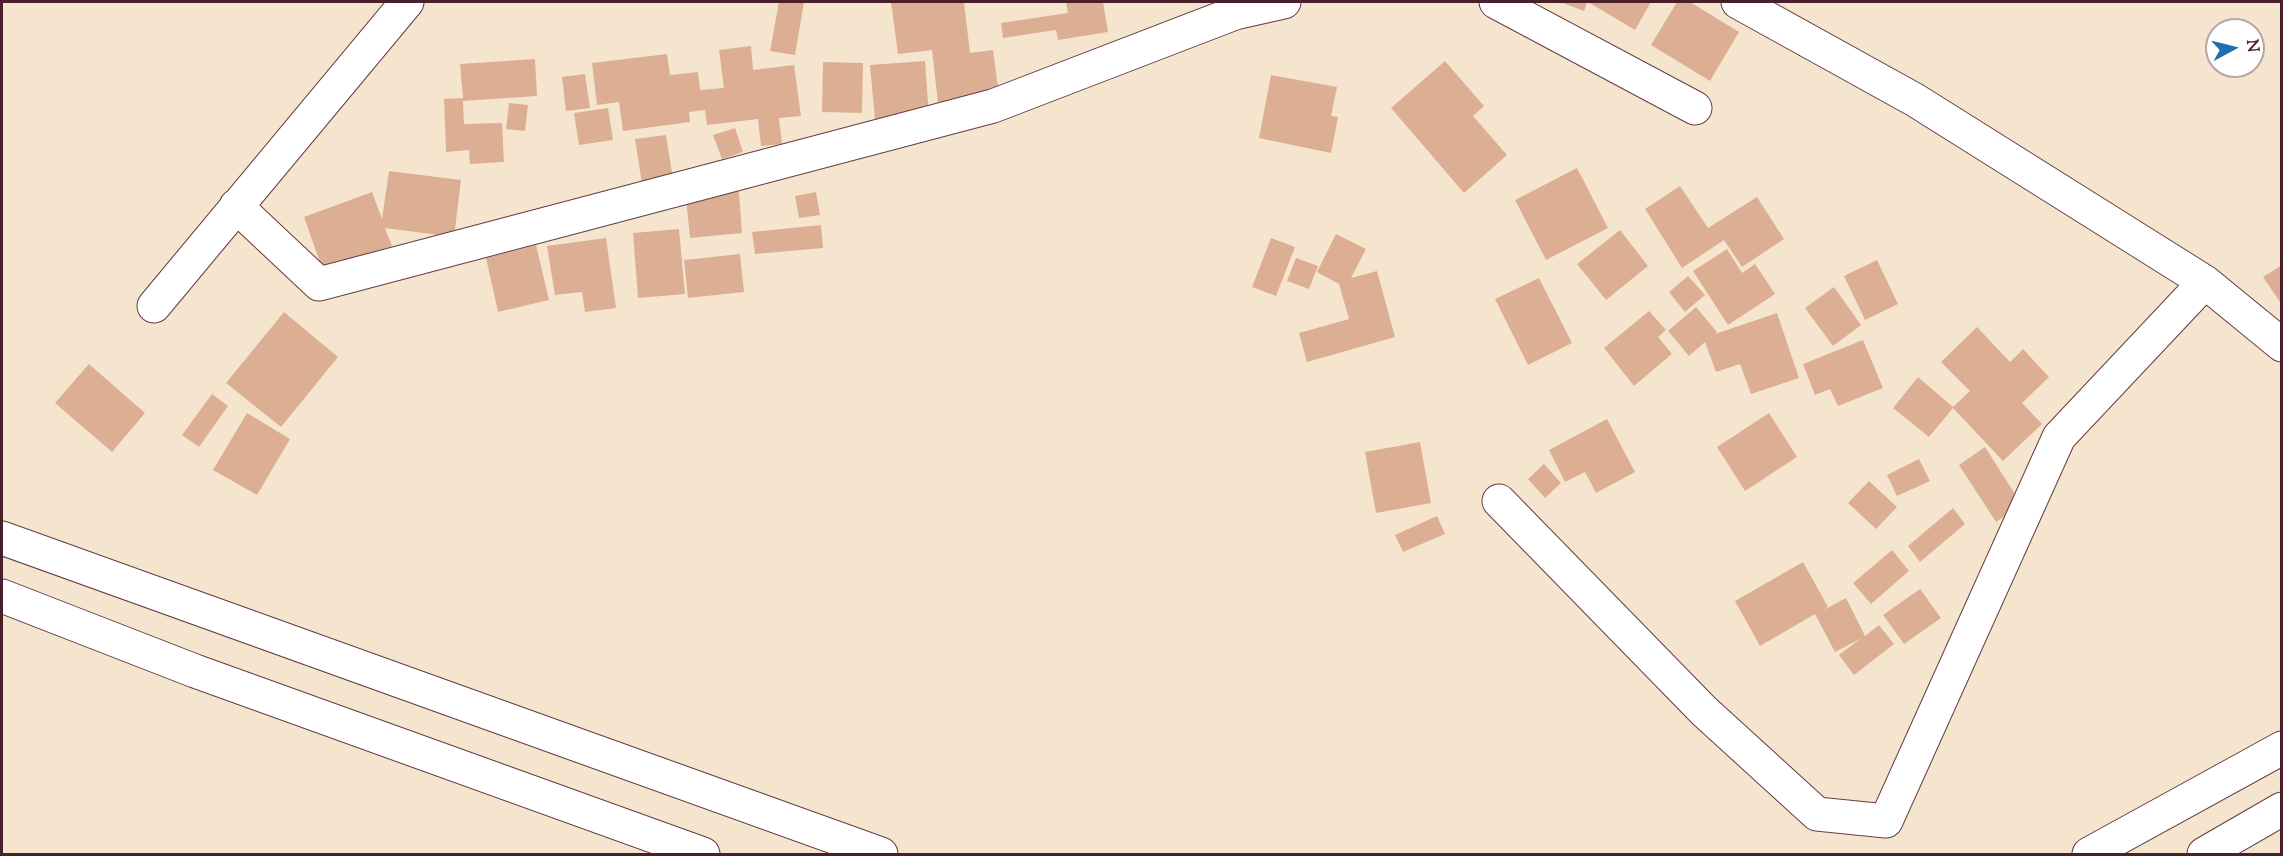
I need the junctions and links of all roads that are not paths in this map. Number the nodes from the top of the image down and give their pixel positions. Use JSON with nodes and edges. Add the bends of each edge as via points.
{"nodes":[{"id":1,"x":407,"y":2,"type":"edge"},
{"id":2,"x":1284,"y":2,"type":"edge"},
{"id":3,"x":1496,"y":2,"type":"edge"},
{"id":4,"x":1738,"y":2,"type":"edge"},
{"id":5,"x":1695,"y":108,"type":"dead end"},
{"id":6,"x":236,"y":206,"type":"junction"},
{"id":7,"x":2205,"y":282,"type":"junction"},
{"id":8,"x":154,"y":306,"type":"dead end"},
{"id":9,"x":2282,"y":345,"type":"edge"},
{"id":10,"x":1499,"y":501,"type":"dead end"},
{"id":11,"x":2,"y":538,"type":"edge"},
{"id":12,"x":2,"y":596,"type":"edge"},
{"id":13,"x":2282,"y":748,"type":"edge"},
{"id":14,"x":2282,"y":809,"type":"edge"},
{"id":15,"x":703,"y":855,"type":"edge"},
{"id":16,"x":881,"y":855,"type":"edge"},
{"id":17,"x":2089,"y":855,"type":"edge"},
{"id":18,"x":2204,"y":855,"type":"edge"}],
"edges":[{"from":1,"to":6,"type":"main road"},
{"from":2,"to":6,"type":"main road","via":[[1235,14],[993,106],[319,284]]},
{"from":3,"to":5,"type":"main road"},
{"from":4,"to":7,"type":"main road","via":[[1915,100]]},
{"from":6,"to":8,"type":"main road"},
{"from":7,"to":9,"type":"main road"},
{"from":7,"to":10,"type":"main road","via":[[2059,437],[1886,821],[1817,814],[1704,711]]},
{"from":11,"to":16,"type":"main road"},
{"from":12,"to":15,"type":"main road","via":[[195,671]]},
{"from":13,"to":17,"type":"main road"},
{"from":14,"to":18,"type":"main road"}]}
